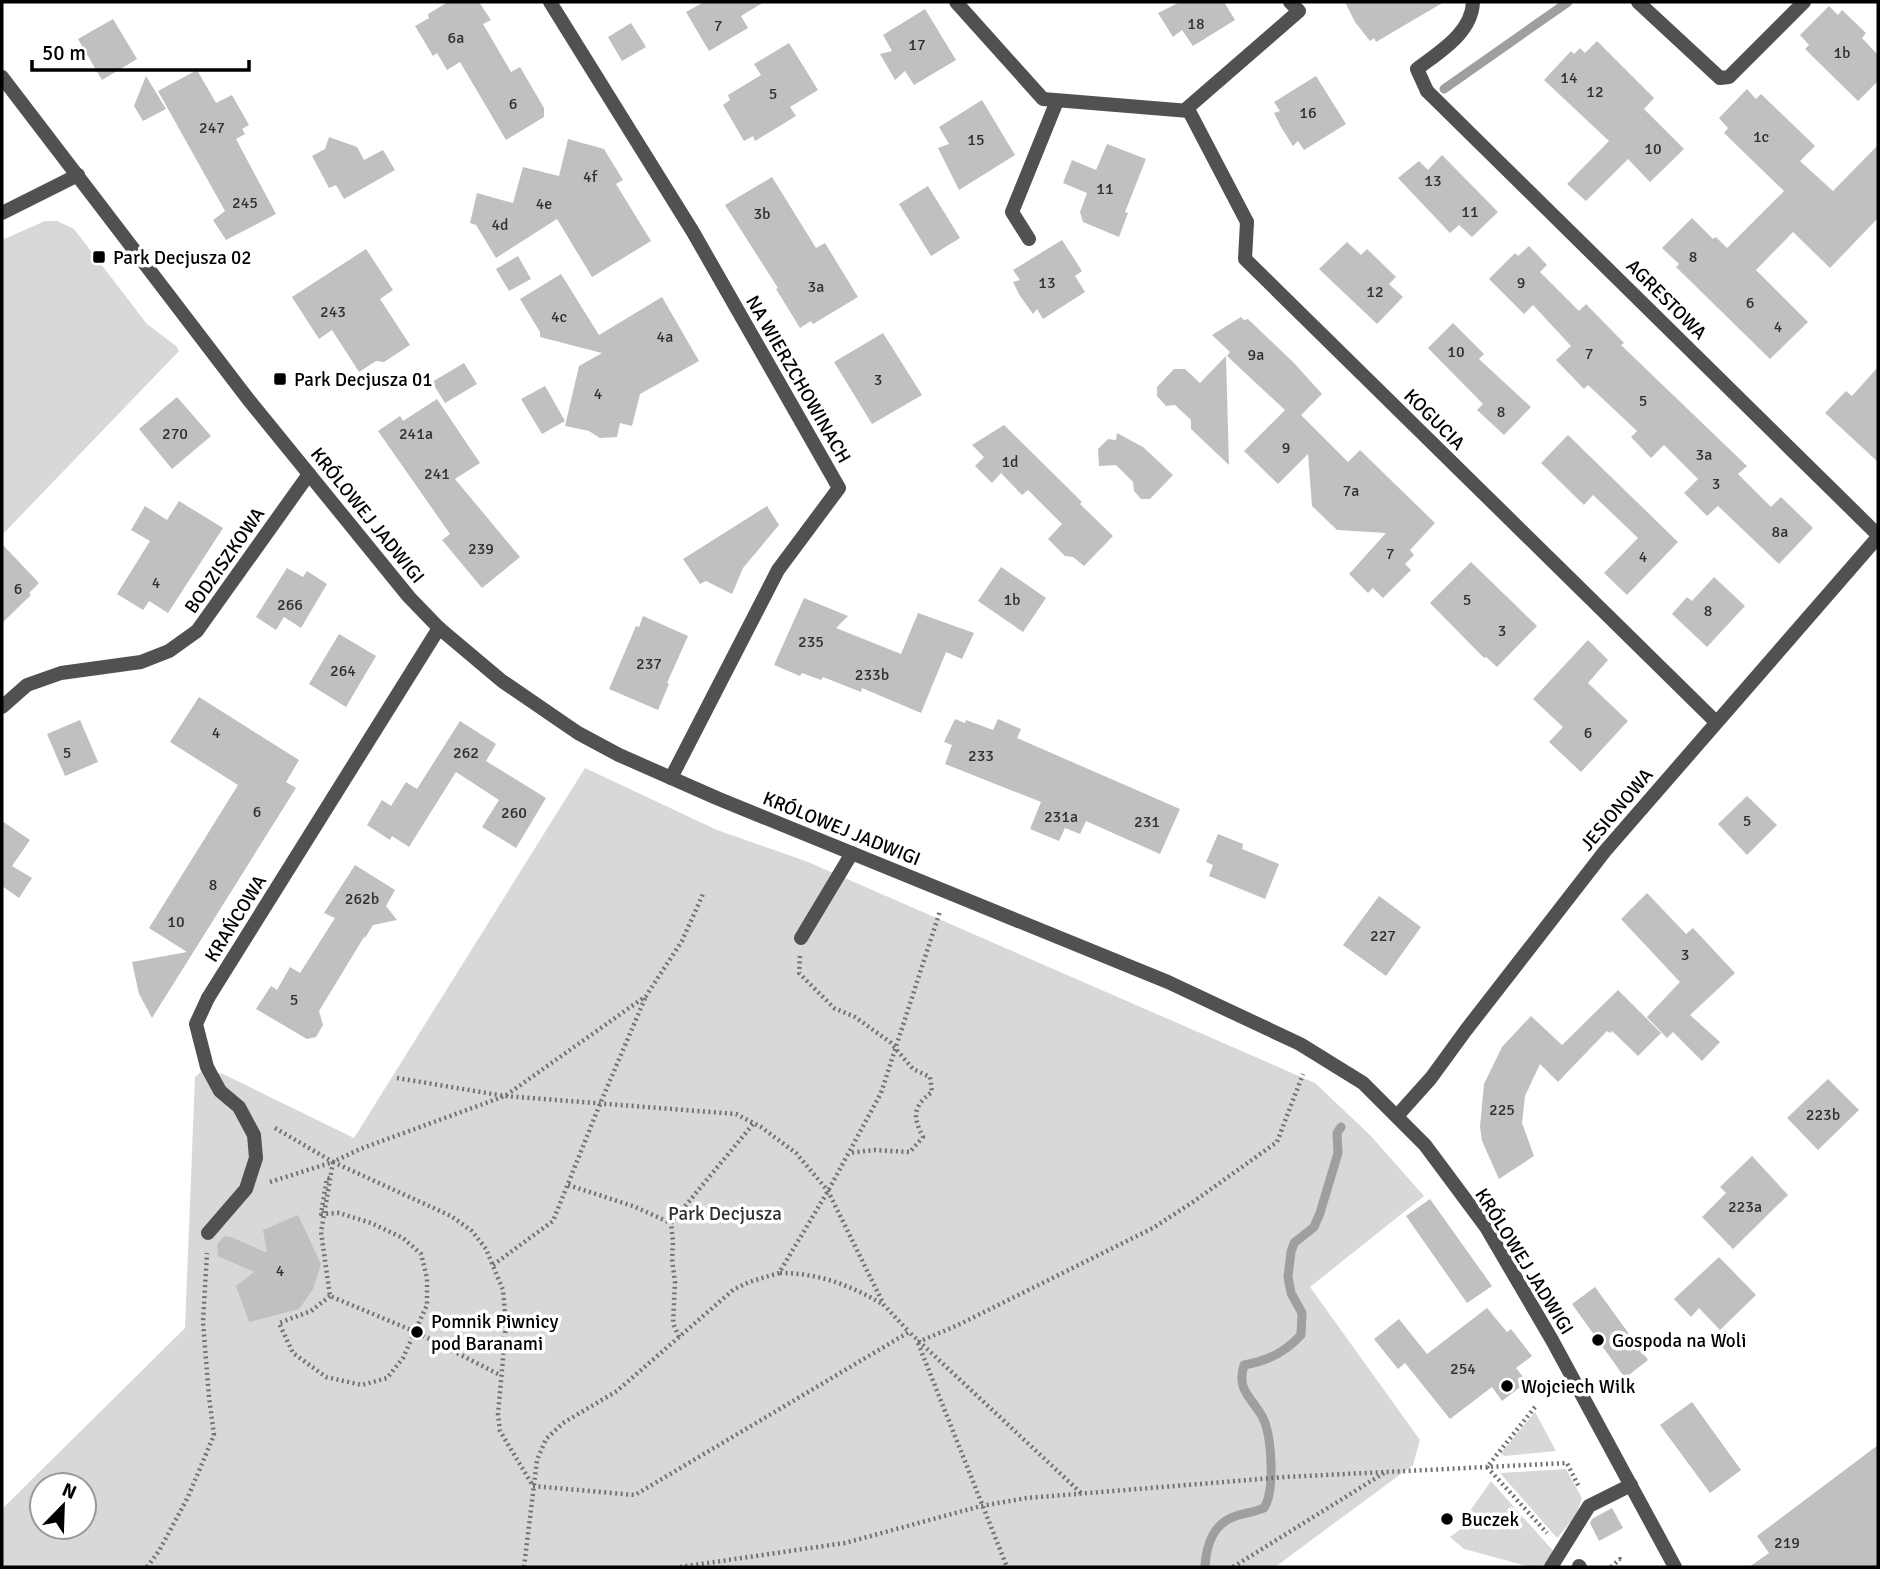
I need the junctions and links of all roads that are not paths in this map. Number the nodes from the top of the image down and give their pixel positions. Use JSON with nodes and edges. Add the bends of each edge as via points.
{"nodes":[{"id":1,"x":550,"y":2,"type":"edge"},
{"id":2,"x":956,"y":2,"type":"edge"},
{"id":3,"x":1290,"y":2,"type":"edge"},
{"id":4,"x":1473,"y":2,"type":"edge"},
{"id":5,"x":1638,"y":2,"type":"edge"},
{"id":6,"x":1804,"y":2,"type":"edge"},
{"id":7,"x":2,"y":77,"type":"edge"},
{"id":8,"x":1058,"y":101,"type":"junction"},
{"id":9,"x":1185,"y":110,"type":"junction"},
{"id":10,"x":79,"y":175,"type":"junction"},
{"id":11,"x":2,"y":213,"type":"edge"},
{"id":12,"x":1029,"y":239,"type":"dead end"},
{"id":13,"x":309,"y":474,"type":"junction"},
{"id":14,"x":1878,"y":536,"type":"edge"},
{"id":15,"x":439,"y":628,"type":"junction"},
{"id":16,"x":2,"y":707,"type":"edge"},
{"id":17,"x":1716,"y":722,"type":"junction"},
{"id":18,"x":671,"y":778,"type":"junction"},
{"id":19,"x":852,"y":853,"type":"junction"},
{"id":20,"x":802,"y":938,"type":"road end"},
{"id":21,"x":1396,"y":1116,"type":"junction"},
{"id":22,"x":208,"y":1233,"type":"road end"},
{"id":23,"x":1631,"y":1485,"type":"junction"},
{"id":24,"x":1671,"y":1566,"type":"edge"},
{"id":25,"x":1550,"y":1567,"type":"edge"}],
"edges":[{"from":1,"to":18,"type":"street","name":"NA WIERZCHOWINACH","via":[[693,232],[839,488],[779,570]]},
{"from":2,"to":8,"type":"street","via":[[1043,99]]},
{"from":3,"to":9,"type":"street","via":[[1299,10]]},
{"from":4,"to":14,"type":"street","name":"AGRESTOWA","via":[[1472,13],[1455,40],[1417,69],[1427,91]]},
{"from":5,"to":6,"type":"street","via":[[1720,78],[1729,77]]},
{"from":7,"to":10,"type":"street","name":"KRÓLOWEJ JADWIGI"},
{"from":8,"to":9,"type":"street"},
{"from":8,"to":12,"type":"street","via":[[1012,212]]},
{"from":9,"to":17,"type":"street","name":"KOGUCIA","via":[[1247,222],[1245,258]]},
{"from":10,"to":11,"type":"street"},
{"from":10,"to":13,"type":"street","name":"KRÓLOWEJ JADWIGI"},
{"from":13,"to":15,"type":"street","name":"KRÓLOWEJ JADWIGI"},
{"from":13,"to":16,"type":"street","name":"BODZISZKOWA","via":[[197,631],[169,651],[141,662],[61,673],[27,685]]},
{"from":14,"to":17,"type":"street","name":"JESIONOWA"},
{"from":15,"to":18,"type":"street","name":"KRÓLOWEJ JADWIGI","via":[[538,708],[619,755]]},
{"from":15,"to":22,"type":"street","name":"KRAŃCOWA","via":[[196,1024],[207,1067],[220,1091],[239,1107],[254,1135],[256,1158],[246,1189]]},
{"from":17,"to":21,"type":"street","name":"JESIONOWA","via":[[1605,851],[1431,1078]]},
{"from":18,"to":19,"type":"street","name":"KRÓLOWEJ JADWIGI"},
{"from":19,"to":20,"type":"street"},
{"from":19,"to":21,"type":"street","name":"KRÓLOWEJ JADWIGI","via":[[1168,982],[1300,1044],[1363,1083]]},
{"from":21,"to":23,"type":"street","name":"KRÓLOWEJ JADWIGI","via":[[1425,1145],[1486,1227]]},
{"from":23,"to":24,"type":"street","name":"KRÓLOWEJ JADWIGI"},
{"from":23,"to":25,"type":"street","via":[[1589,1506]]}]}
